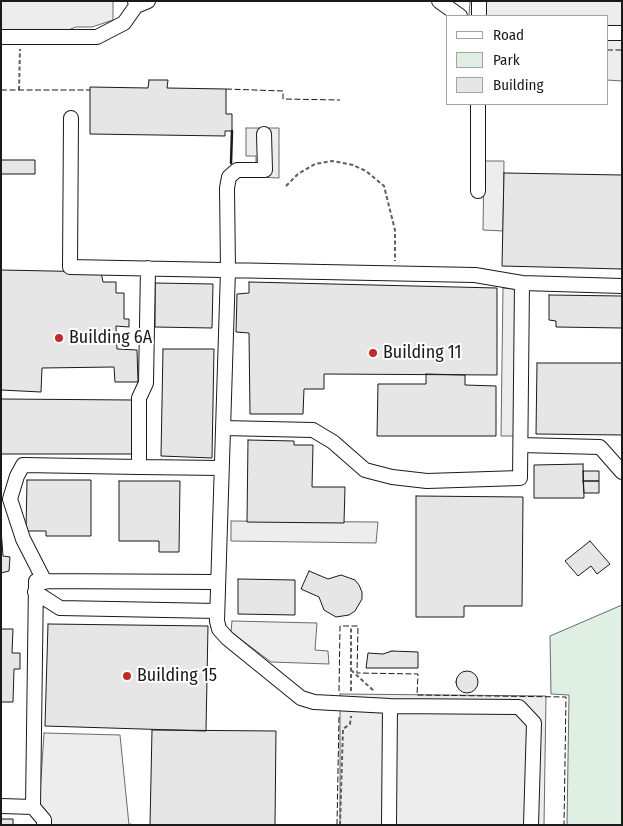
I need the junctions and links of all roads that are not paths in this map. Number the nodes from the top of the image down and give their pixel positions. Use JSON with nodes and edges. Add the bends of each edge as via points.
{"nodes":[{"id":1,"x":439,"y":1,"type":"edge"},
{"id":2,"x":479,"y":1,"type":"edge"},
{"id":3,"x":140,"y":3,"type":"edge"},
{"id":4,"x":459,"y":15,"type":"edge"},
{"id":5,"x":479,"y":15,"type":"edge"},
{"id":6,"x":608,"y":33,"type":"edge"},
{"id":7,"x":622,"y":33,"type":"edge"},
{"id":8,"x":1,"y":37,"type":"edge"},
{"id":9,"x":478,"y":105,"type":"edge"},
{"id":10,"x":71,"y":118,"type":"dead end"},
{"id":11,"x":264,"y":134,"type":"dead end"},
{"id":12,"x":478,"y":191,"type":"dead end"},
{"id":13,"x":148,"y":268,"type":"junction"},
{"id":14,"x":228,"y":270,"type":"junction"},
{"id":15,"x":522,"y":283,"type":"junction"},
{"id":16,"x":622,"y":286,"type":"edge"},
{"id":17,"x":223,"y":428,"type":"junction"},
{"id":18,"x":521,"y":445,"type":"junction"},
{"id":19,"x":139,"y":467,"type":"junction"},
{"id":20,"x":222,"y":468,"type":"junction"},
{"id":21,"x":622,"y":472,"type":"edge"},
{"id":22,"x":218,"y":582,"type":"junction"},
{"id":23,"x":40,"y":587,"type":"junction"},
{"id":24,"x":218,"y":611,"type":"junction"},
{"id":25,"x":390,"y":706,"type":"junction"},
{"id":26,"x":1,"y":806,"type":"edge"},
{"id":27,"x":33,"y":807,"type":"junction"},
{"id":28,"x":44,"y":825,"type":"edge"},
{"id":29,"x":389,"y":825,"type":"edge"},
{"id":30,"x":531,"y":825,"type":"edge"}],
"edges":[{"from":1,"to":4,"type":"lane"},
{"from":2,"to":5,"type":"lane"},
{"from":3,"to":8,"type":"lane","via":[[124,23],[97,37]]},
{"from":6,"to":7,"type":"lane"},
{"from":9,"to":12,"type":"lane"},
{"from":10,"to":13,"type":"lane","via":[[70,267]]},
{"from":11,"to":14,"type":"lane","via":[[265,170],[237,170],[229,177]]},
{"from":13,"to":14,"type":"lane"},
{"from":13,"to":19,"type":"lane","via":[[146,383],[139,398]]},
{"from":14,"to":15,"type":"lane","via":[[475,275]]},
{"from":14,"to":17,"type":"lane"},
{"from":15,"to":16,"type":"lane"},
{"from":15,"to":18,"type":"lane"},
{"from":17,"to":18,"type":"lane","via":[[313,430],[333,442],[365,470],[427,481],[520,478]]},
{"from":17,"to":20,"type":"lane"},
{"from":18,"to":21,"type":"lane","via":[[600,447]]},
{"from":19,"to":20,"type":"lane"},
{"from":19,"to":23,"type":"lane","via":[[23,465],[10,499]]},
{"from":20,"to":22,"type":"lane"},
{"from":22,"to":23,"type":"lane"},
{"from":22,"to":24,"type":"lane"},
{"from":23,"to":24,"type":"lane","via":[[60,608]]},
{"from":23,"to":27,"type":"lane"},
{"from":24,"to":25,"type":"lane","via":[[219,629],[227,638],[301,698],[314,702]]},
{"from":25,"to":29,"type":"lane"},
{"from":25,"to":30,"type":"lane","via":[[519,707],[534,722]]},
{"from":26,"to":27,"type":"lane"},
{"from":27,"to":28,"type":"lane","via":[[44,820]]}]}
